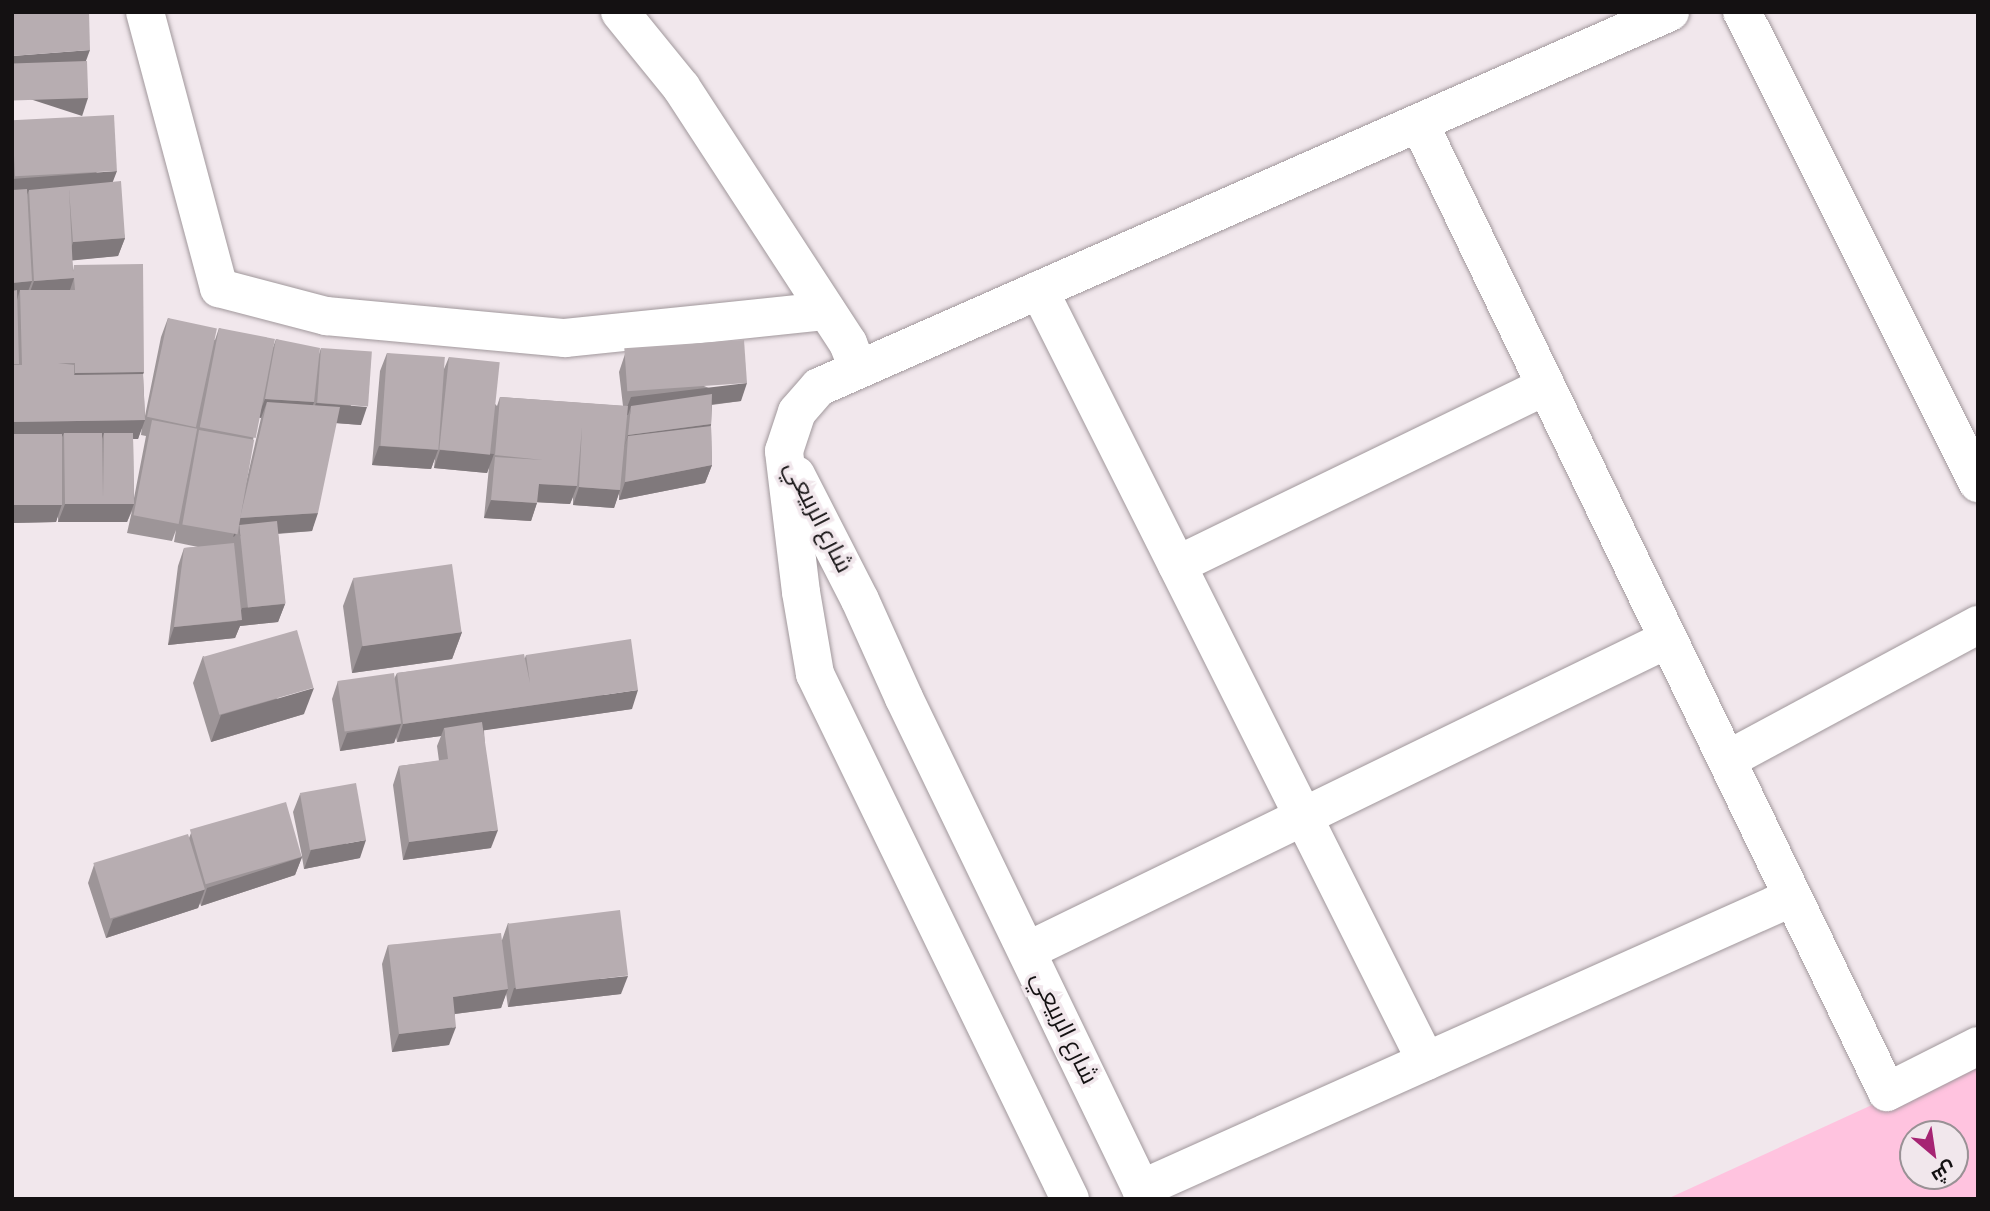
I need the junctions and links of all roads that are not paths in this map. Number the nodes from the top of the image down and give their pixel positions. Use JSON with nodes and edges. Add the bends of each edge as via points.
{"nodes":[{"id":1,"x":145,"y":12,"type":"edge"},
{"id":2,"x":620,"y":12,"type":"edge"},
{"id":3,"x":1670,"y":12,"type":"edge"},
{"id":4,"x":1742,"y":12,"type":"edge"},
{"id":5,"x":1623,"y":22,"type":"edge"},
{"id":6,"x":1419,"y":123,"type":"junction"},
{"id":7,"x":1039,"y":290,"type":"junction"},
{"id":8,"x":827,"y":311,"type":"junction"},
{"id":9,"x":858,"y":369,"type":"junction"},
{"id":10,"x":1546,"y":386,"type":"junction"},
{"id":11,"x":784,"y":451,"type":"junction"},
{"id":12,"x":1978,"y":483,"type":"edge"},
{"id":13,"x":1177,"y":565,"type":"junction"},
{"id":14,"x":870,"y":624,"type":"junction"},
{"id":15,"x":1978,"y":625,"type":"edge"},
{"id":16,"x":1668,"y":639,"type":"junction"},
{"id":17,"x":811,"y":650,"type":"junction"},
{"id":18,"x":1727,"y":760,"type":"junction"},
{"id":19,"x":1303,"y":816,"type":"junction"},
{"id":20,"x":1793,"y":897,"type":"junction"},
{"id":21,"x":1027,"y":951,"type":"junction"},
{"id":22,"x":1978,"y":1046,"type":"edge"},
{"id":23,"x":1426,"y":1061,"type":"junction"},
{"id":24,"x":1144,"y":1194,"type":"edge"},
{"id":25,"x":1070,"y":1199,"type":"edge"}],
"edges":[{"from":1,"to":8,"type":"street","via":[[219,288],[326,316],[565,338]]},
{"from":2,"to":8,"type":"street","via":[[681,86]]},
{"from":3,"to":5,"type":"street"},
{"from":4,"to":12,"type":"street"},
{"from":5,"to":6,"type":"street"},
{"from":6,"to":7,"type":"street"},
{"from":6,"to":10,"type":"street"},
{"from":7,"to":9,"type":"street"},
{"from":7,"to":13,"type":"street"},
{"from":8,"to":9,"type":"street"},
{"from":9,"to":11,"type":"street","via":[[819,387],[797,412]]},
{"from":10,"to":13,"type":"street"},
{"from":10,"to":16,"type":"street"},
{"from":11,"to":14,"type":"street","name":"شارع الربيعي"},
{"from":11,"to":17,"type":"street","name":"شارع الربيعي"},
{"from":13,"to":19,"type":"street"},
{"from":14,"to":17,"type":"street","via":[[846,607],[827,608],[814,621]]},
{"from":14,"to":21,"type":"street","name":"شارع الربيعي"},
{"from":15,"to":18,"type":"street"},
{"from":16,"to":18,"type":"street"},
{"from":16,"to":19,"type":"street"},
{"from":17,"to":25,"type":"street","name":"شارع الربيعي","via":[[815,674]]},
{"from":18,"to":20,"type":"street"},
{"from":19,"to":21,"type":"street"},
{"from":19,"to":23,"type":"street"},
{"from":20,"to":22,"type":"street","via":[[1887,1092]]},
{"from":20,"to":23,"type":"street"},
{"from":21,"to":24,"type":"street","name":"شارع الربيعي"},
{"from":23,"to":24,"type":"street"}]}
